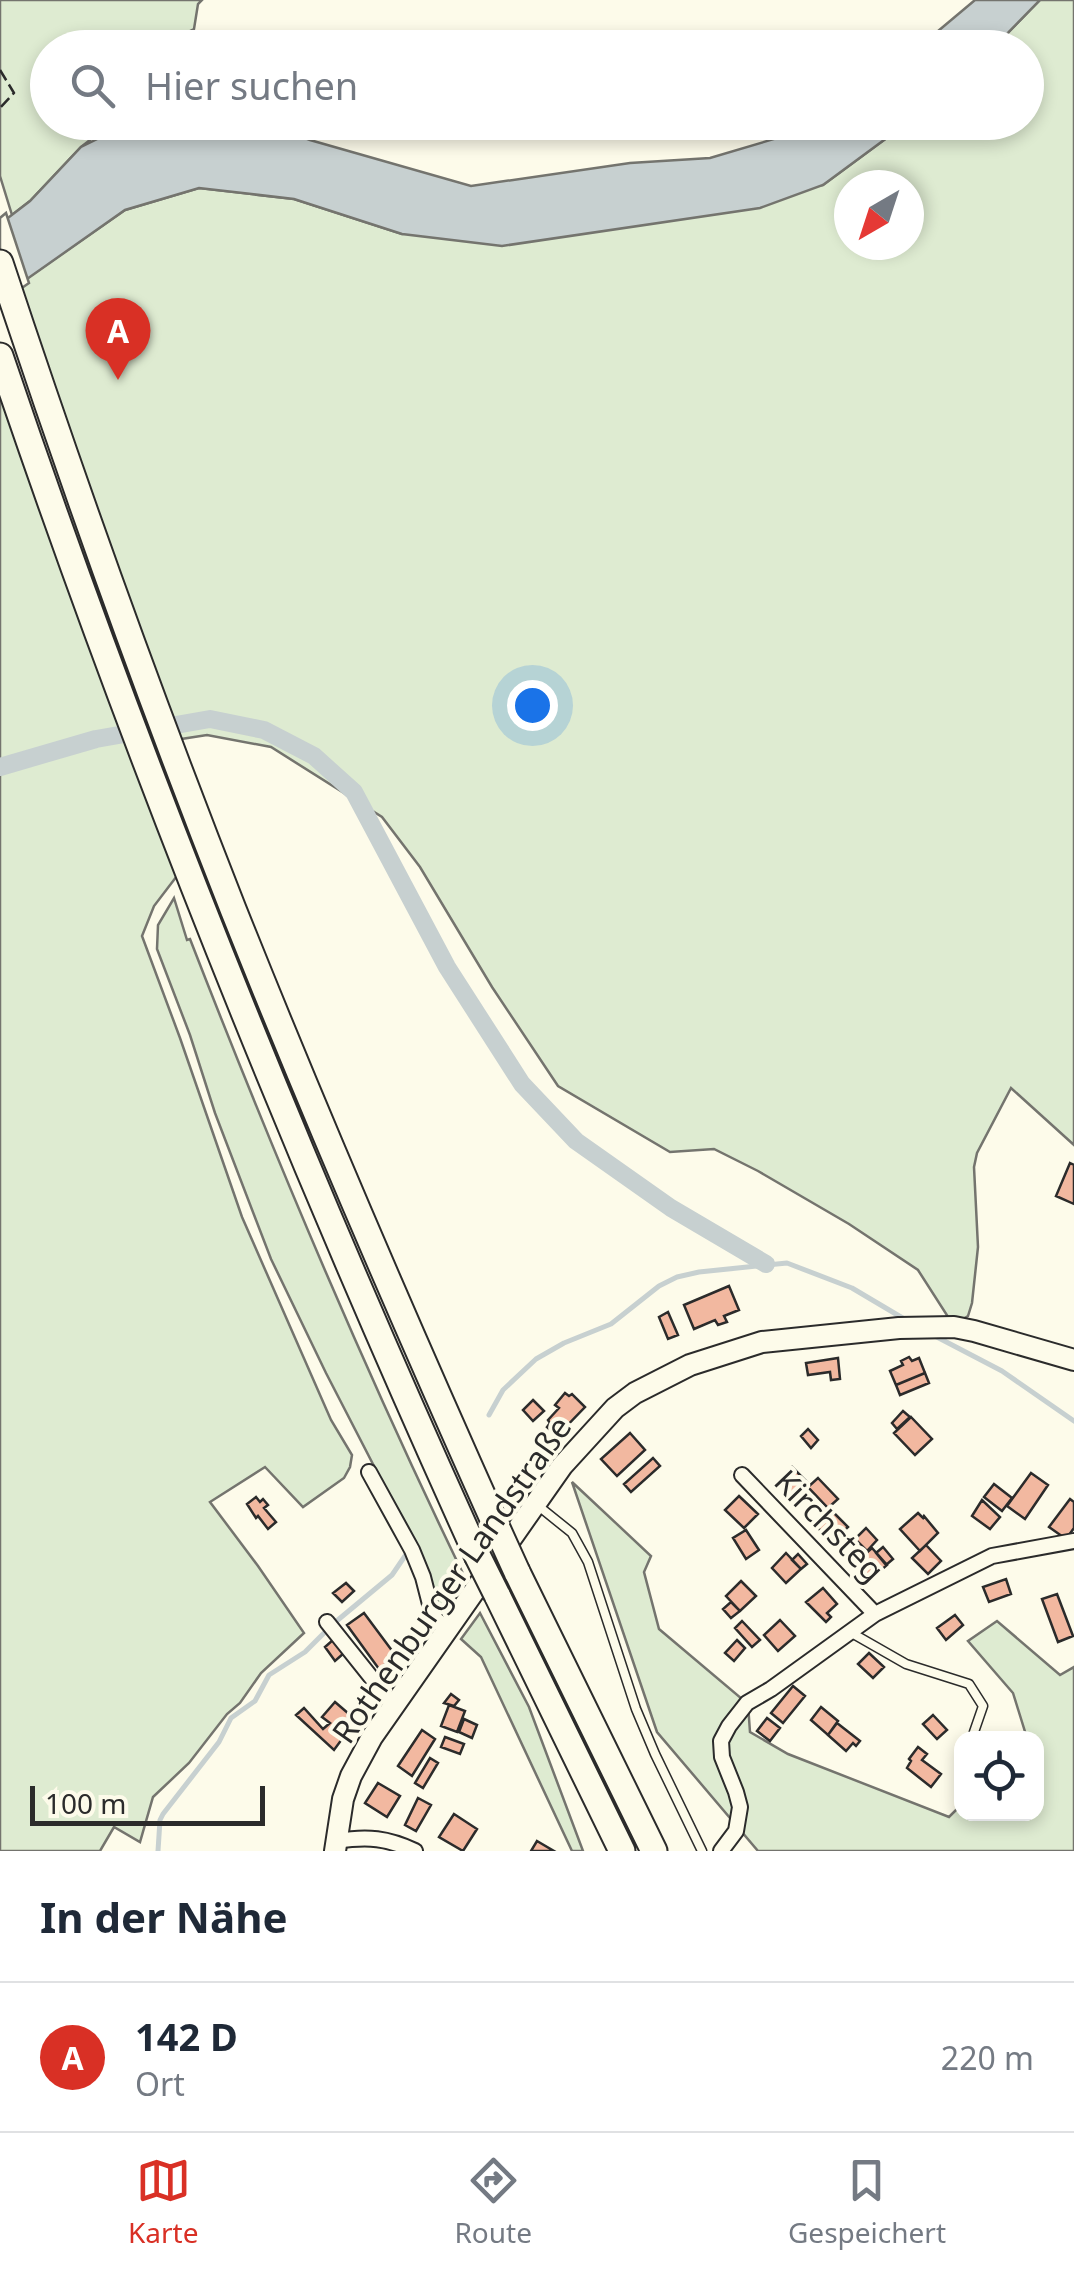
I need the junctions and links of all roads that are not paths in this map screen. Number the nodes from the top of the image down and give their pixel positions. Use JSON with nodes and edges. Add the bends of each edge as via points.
{"nodes":[{"id":1,"x":0,"y":263,"type":"edge"},
{"id":2,"x":0,"y":356,"type":"edge"},
{"id":3,"x":1074,"y":1360,"type":"edge"},
{"id":4,"x":369,"y":1472,"type":"dead end"},
{"id":5,"x":742,"y":1475,"type":"dead end"},
{"id":6,"x":536,"y":1504,"type":"junction"},
{"id":7,"x":1074,"y":1540,"type":"edge"},
{"id":8,"x":875,"y":1614,"type":"junction"},
{"id":9,"x":327,"y":1622,"type":"dead end"},
{"id":10,"x":450,"y":1628,"type":"junction"},
{"id":11,"x":850,"y":1632,"type":"junction"},
{"id":12,"x":394,"y":1706,"type":"junction"},
{"id":13,"x":974,"y":1731,"type":"edge"},
{"id":14,"x":336,"y":1846,"type":"edge"},
{"id":15,"x":415,"y":1851,"type":"edge"},
{"id":16,"x":622,"y":1851,"type":"edge"},
{"id":17,"x":654,"y":1851,"type":"edge"},
{"id":18,"x":702,"y":1851,"type":"edge"},
{"id":19,"x":721,"y":1851,"type":"edge"}],
"edges":[{"from":1,"to":17,"type":"highway","bridge":true,"via":[[89,526],[234,910],[497,1528]]},
{"from":2,"to":16,"type":"highway","bridge":true,"via":[[209,926],[338,1240],[497,1596]]},
{"from":3,"to":6,"type":"street","name":"Rothenburger Landstraße","via":[[974,1330],[939,1327],[762,1342],[635,1393],[562,1466]]},
{"from":4,"to":10,"type":"street","via":[[412,1550],[432,1612]]},
{"from":5,"to":8,"type":"street","name":"Kirchsteg"},
{"from":6,"to":10,"type":"street","name":"Rothenburger Landstraße"},
{"from":6,"to":18,"type":"lane","via":[[572,1533],[588,1562],[636,1709]]},
{"from":7,"to":8,"type":"street","name":"Kirchsteg","via":[[992,1556]]},
{"from":8,"to":11,"type":"street","name":"Kirchsteg"},
{"from":9,"to":12,"type":"street"},
{"from":10,"to":12,"type":"street","name":"Rothenburger Landstraße"},
{"from":11,"to":13,"type":"lane","via":[[906,1664],[969,1684],[983,1706]]},
{"from":11,"to":19,"type":"street","name":"Kirchsteg","via":[[747,1703],[729,1726],[722,1757],[740,1820]]},
{"from":12,"to":14,"type":"street","name":"Rothenburger Landstraße","via":[[351,1776]]},
{"from":14,"to":15,"type":"street","via":[[380,1838]]}]}
